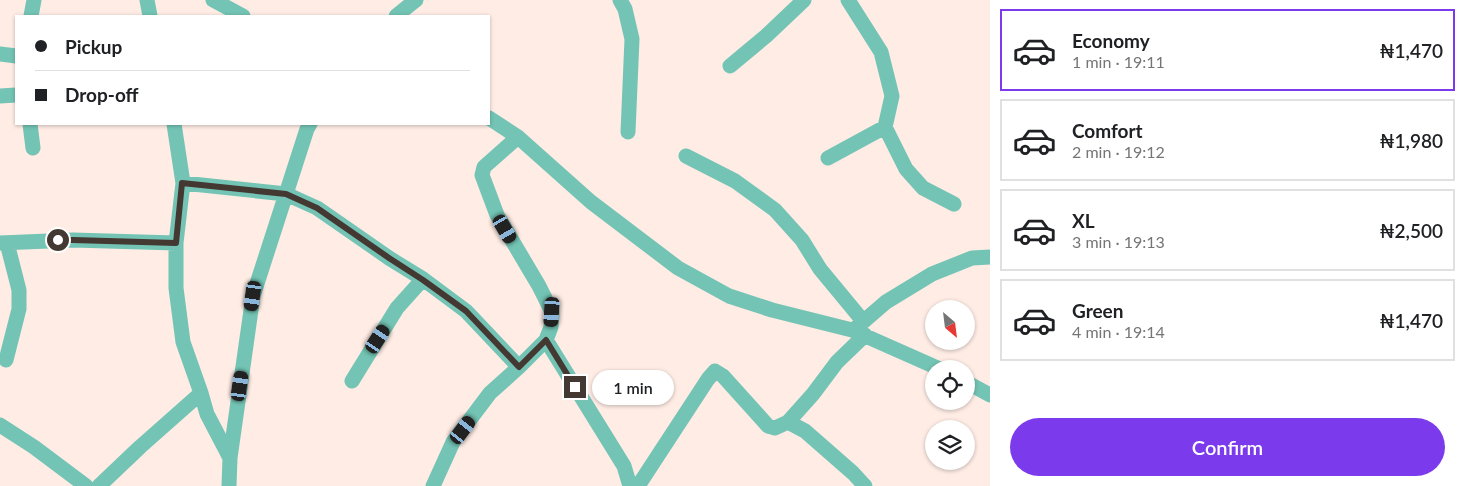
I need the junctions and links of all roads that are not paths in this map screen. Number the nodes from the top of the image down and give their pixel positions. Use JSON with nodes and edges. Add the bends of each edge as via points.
{"nodes":[{"id":1,"x":34,"y":0,"type":"edge"},
{"id":2,"x":146,"y":0,"type":"edge"},
{"id":3,"x":213,"y":0,"type":"edge"},
{"id":4,"x":416,"y":0,"type":"edge"},
{"id":5,"x":620,"y":0,"type":"edge"},
{"id":6,"x":804,"y":0,"type":"edge"},
{"id":7,"x":848,"y":0,"type":"edge"},
{"id":8,"x":31,"y":15,"type":"edge"},
{"id":9,"x":150,"y":15,"type":"edge"},
{"id":10,"x":241,"y":15,"type":"edge"},
{"id":11,"x":397,"y":15,"type":"edge"},
{"id":12,"x":0,"y":54,"type":"edge"},
{"id":13,"x":15,"y":56,"type":"edge"},
{"id":14,"x":730,"y":66,"type":"dead end"},
{"id":15,"x":15,"y":95,"type":"edge"},
{"id":16,"x":0,"y":96,"type":"edge"},
{"id":17,"x":490,"y":119,"type":"edge"},
{"id":18,"x":30,"y":125,"type":"edge"},
{"id":19,"x":174,"y":125,"type":"edge"},
{"id":20,"x":310,"y":125,"type":"edge"},
{"id":21,"x":885,"y":127,"type":"junction"},
{"id":22,"x":628,"y":132,"type":"dead end"},
{"id":23,"x":518,"y":137,"type":"junction"},
{"id":24,"x":33,"y":148,"type":"dead end"},
{"id":25,"x":686,"y":156,"type":"dead end"},
{"id":26,"x":828,"y":158,"type":"dead end"},
{"id":27,"x":182,"y":183,"type":"junction"},
{"id":28,"x":286,"y":194,"type":"junction"},
{"id":29,"x":954,"y":204,"type":"dead end"},
{"id":30,"x":3,"y":243,"type":"edge"},
{"id":31,"x":176,"y":243,"type":"junction"},
{"id":32,"x":990,"y":257,"type":"edge"},
{"id":33,"x":423,"y":280,"type":"junction"},
{"id":34,"x":860,"y":329,"type":"junction"},
{"id":35,"x":546,"y":340,"type":"junction"},
{"id":36,"x":6,"y":360,"type":"dead end"},
{"id":37,"x":925,"y":362,"type":"edge"},
{"id":38,"x":519,"y":367,"type":"junction"},
{"id":39,"x":352,"y":381,"type":"dead end"},
{"id":40,"x":975,"y":386,"type":"edge"},
{"id":41,"x":201,"y":394,"type":"junction"},
{"id":42,"x":990,"y":394,"type":"edge"},
{"id":43,"x":788,"y":422,"type":"junction"},
{"id":44,"x":0,"y":425,"type":"edge"},
{"id":45,"x":230,"y":458,"type":"junction"},
{"id":46,"x":82,"y":485,"type":"edge"},
{"id":47,"x":99,"y":486,"type":"edge"},
{"id":48,"x":230,"y":486,"type":"edge"},
{"id":49,"x":433,"y":486,"type":"edge"},
{"id":50,"x":630,"y":486,"type":"edge"},
{"id":51,"x":638,"y":486,"type":"edge"},
{"id":52,"x":865,"y":486,"type":"edge"}],
"edges":[{"from":1,"to":8,"type":"street"},
{"from":2,"to":9,"type":"street"},
{"from":3,"to":10,"type":"street"},
{"from":4,"to":11,"type":"street"},
{"from":5,"to":22,"type":"street","via":[[632,39]]},
{"from":6,"to":14,"type":"street"},
{"from":7,"to":21,"type":"street","via":[[881,52],[892,96]]},
{"from":12,"to":13,"type":"street"},
{"from":15,"to":16,"type":"street"},
{"from":17,"to":23,"type":"street"},
{"from":18,"to":24,"type":"street"},
{"from":19,"to":27,"type":"street"},
{"from":20,"to":28,"type":"street"},
{"from":21,"to":26,"type":"street"},
{"from":21,"to":29,"type":"street","via":[[906,169],[923,188]]},
{"from":23,"to":34,"type":"street","via":[[591,202],[678,268],[729,296],[772,310]]},
{"from":23,"to":35,"type":"street","via":[[484,167],[482,175],[497,215],[552,312]]},
{"from":25,"to":34,"type":"street","via":[[735,181],[775,210],[802,240]]},
{"from":27,"to":28,"type":"street"},
{"from":27,"to":31,"type":"street"},
{"from":28,"to":33,"type":"street","via":[[317,208]]},
{"from":28,"to":45,"type":"street","via":[[253,296]]},
{"from":30,"to":31,"type":"street","via":[[73,240]]},
{"from":30,"to":36,"type":"street","via":[[19,290],[19,309]]},
{"from":31,"to":41,"type":"street","via":[[176,288],[183,342]]},
{"from":32,"to":34,"type":"street","via":[[972,258],[932,274],[886,302]]},
{"from":33,"to":38,"type":"street","via":[[466,311]]},
{"from":33,"to":39,"type":"street","via":[[397,308]]},
{"from":34,"to":37,"type":"street"},
{"from":34,"to":43,"type":"street","via":[[813,394]]},
{"from":35,"to":38,"type":"street"},
{"from":35,"to":50,"type":"street","via":[[624,466]]},
{"from":38,"to":49,"type":"street","via":[[490,393],[453,442]]},
{"from":40,"to":42,"type":"street"},
{"from":41,"to":45,"type":"street","via":[[207,414]]},
{"from":41,"to":47,"type":"street"},
{"from":43,"to":51,"type":"street","via":[[775,428],[768,426],[715,371]]},
{"from":43,"to":52,"type":"street","via":[[805,432]]},
{"from":44,"to":46,"type":"street"},
{"from":45,"to":48,"type":"street"}]}
